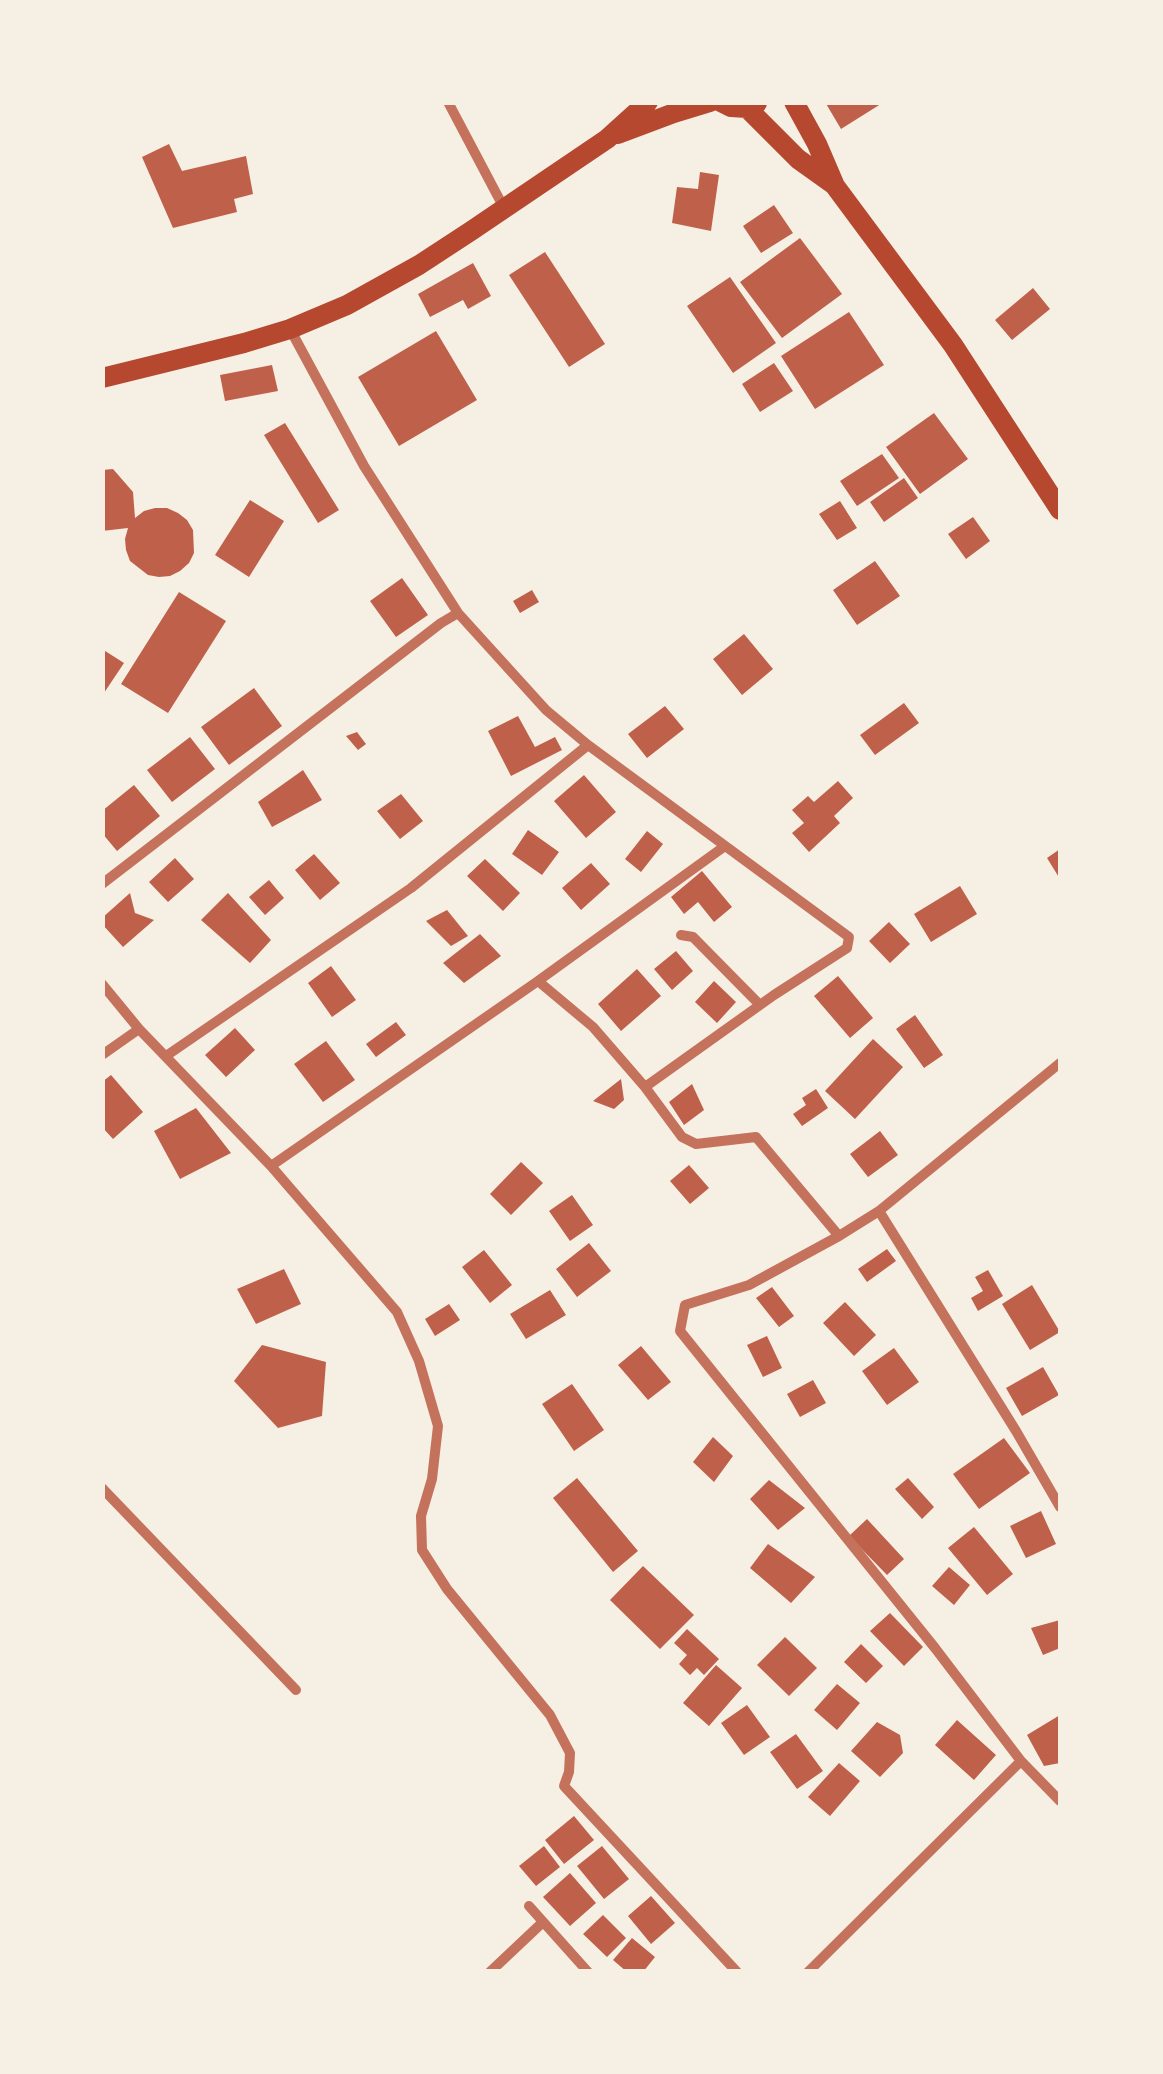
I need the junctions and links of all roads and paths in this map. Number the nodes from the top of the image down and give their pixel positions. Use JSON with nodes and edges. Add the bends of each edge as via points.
{"nodes":[{"id":1,"x":448,"y":102,"type":"edge"},
{"id":2,"x":648,"y":102,"type":"edge"},
{"id":3,"x":710,"y":102,"type":"edge"},
{"id":4,"x":721,"y":102,"type":"edge"},
{"id":5,"x":794,"y":102,"type":"edge"},
{"id":6,"x":753,"y":105,"type":"edge"},
{"id":7,"x":607,"y":139,"type":"junction"},
{"id":8,"x":835,"y":186,"type":"junction"},
{"id":9,"x":504,"y":208,"type":"junction"},
{"id":10,"x":290,"y":329,"type":"junction"},
{"id":11,"x":102,"y":378,"type":"edge"},
{"id":12,"x":1060,"y":510,"type":"edge"},
{"id":13,"x":458,"y":613,"type":"junction"},
{"id":14,"x":588,"y":745,"type":"junction"},
{"id":15,"x":725,"y":846,"type":"junction"},
{"id":16,"x":102,"y":884,"type":"edge"},
{"id":17,"x":681,"y":935,"type":"dead end"},
{"id":18,"x":538,"y":980,"type":"junction"},
{"id":19,"x":102,"y":984,"type":"edge"},
{"id":20,"x":760,"y":1005,"type":"junction"},
{"id":21,"x":139,"y":1029,"type":"junction"},
{"id":22,"x":102,"y":1054,"type":"edge"},
{"id":23,"x":166,"y":1056,"type":"junction"},
{"id":24,"x":1060,"y":1064,"type":"edge"},
{"id":25,"x":645,"y":1087,"type":"junction"},
{"id":26,"x":271,"y":1166,"type":"junction"},
{"id":27,"x":878,"y":1212,"type":"junction"},
{"id":28,"x":839,"y":1236,"type":"junction"},
{"id":29,"x":102,"y":1488,"type":"edge"},
{"id":30,"x":1060,"y":1507,"type":"edge"},
{"id":31,"x":296,"y":1690,"type":"dead end"},
{"id":32,"x":1021,"y":1761,"type":"junction"},
{"id":33,"x":1060,"y":1802,"type":"edge"},
{"id":34,"x":528,"y":1906,"type":"dead end"},
{"id":35,"x":543,"y":1922,"type":"junction"},
{"id":36,"x":490,"y":1972,"type":"edge"},
{"id":37,"x":588,"y":1972,"type":"edge"},
{"id":38,"x":737,"y":1972,"type":"edge"},
{"id":39,"x":808,"y":1972,"type":"edge"}],
"edges":[{"from":1,"to":9,"type":"street"},
{"from":2,"to":7,"type":"main road"},
{"from":3,"to":7,"type":"main road"},
{"from":4,"to":6,"type":"main road"},
{"from":5,"to":8,"type":"main road"},
{"from":6,"to":8,"type":"main road","via":[[798,158]]},
{"from":7,"to":9,"type":"main road"},
{"from":8,"to":12,"type":"main road","via":[[953,345]]},
{"from":9,"to":10,"type":"main road","via":[[382,287]]},
{"from":10,"to":11,"type":"main road"},
{"from":10,"to":13,"type":"street","via":[[364,466]]},
{"from":13,"to":14,"type":"street","via":[[546,710]]},
{"from":13,"to":16,"type":"street"},
{"from":14,"to":15,"type":"street"},
{"from":14,"to":23,"type":"street","via":[[411,888]]},
{"from":15,"to":18,"type":"street"},
{"from":15,"to":20,"type":"street","via":[[849,937],[847,948]]},
{"from":17,"to":20,"type":"street","via":[[693,937]]},
{"from":18,"to":25,"type":"street"},
{"from":18,"to":26,"type":"street"},
{"from":19,"to":21,"type":"street"},
{"from":20,"to":25,"type":"street"},
{"from":21,"to":22,"type":"street"},
{"from":21,"to":23,"type":"street"},
{"from":23,"to":26,"type":"street"},
{"from":24,"to":27,"type":"street"},
{"from":25,"to":28,"type":"street","via":[[682,1138],[696,1144],[756,1137]]},
{"from":26,"to":38,"type":"street","via":[[397,1312],[419,1361],[438,1426],[420,1516],[422,1550],[550,1715],[570,1753],[564,1786]]},
{"from":27,"to":28,"type":"street"},
{"from":27,"to":30,"type":"street"},
{"from":28,"to":32,"type":"street","via":[[749,1284],[686,1305],[680,1330]]},
{"from":29,"to":31,"type":"street"},
{"from":32,"to":33,"type":"street"},
{"from":32,"to":39,"type":"street"},
{"from":34,"to":35,"type":"street"},
{"from":35,"to":36,"type":"street"},
{"from":35,"to":37,"type":"street"}]}
